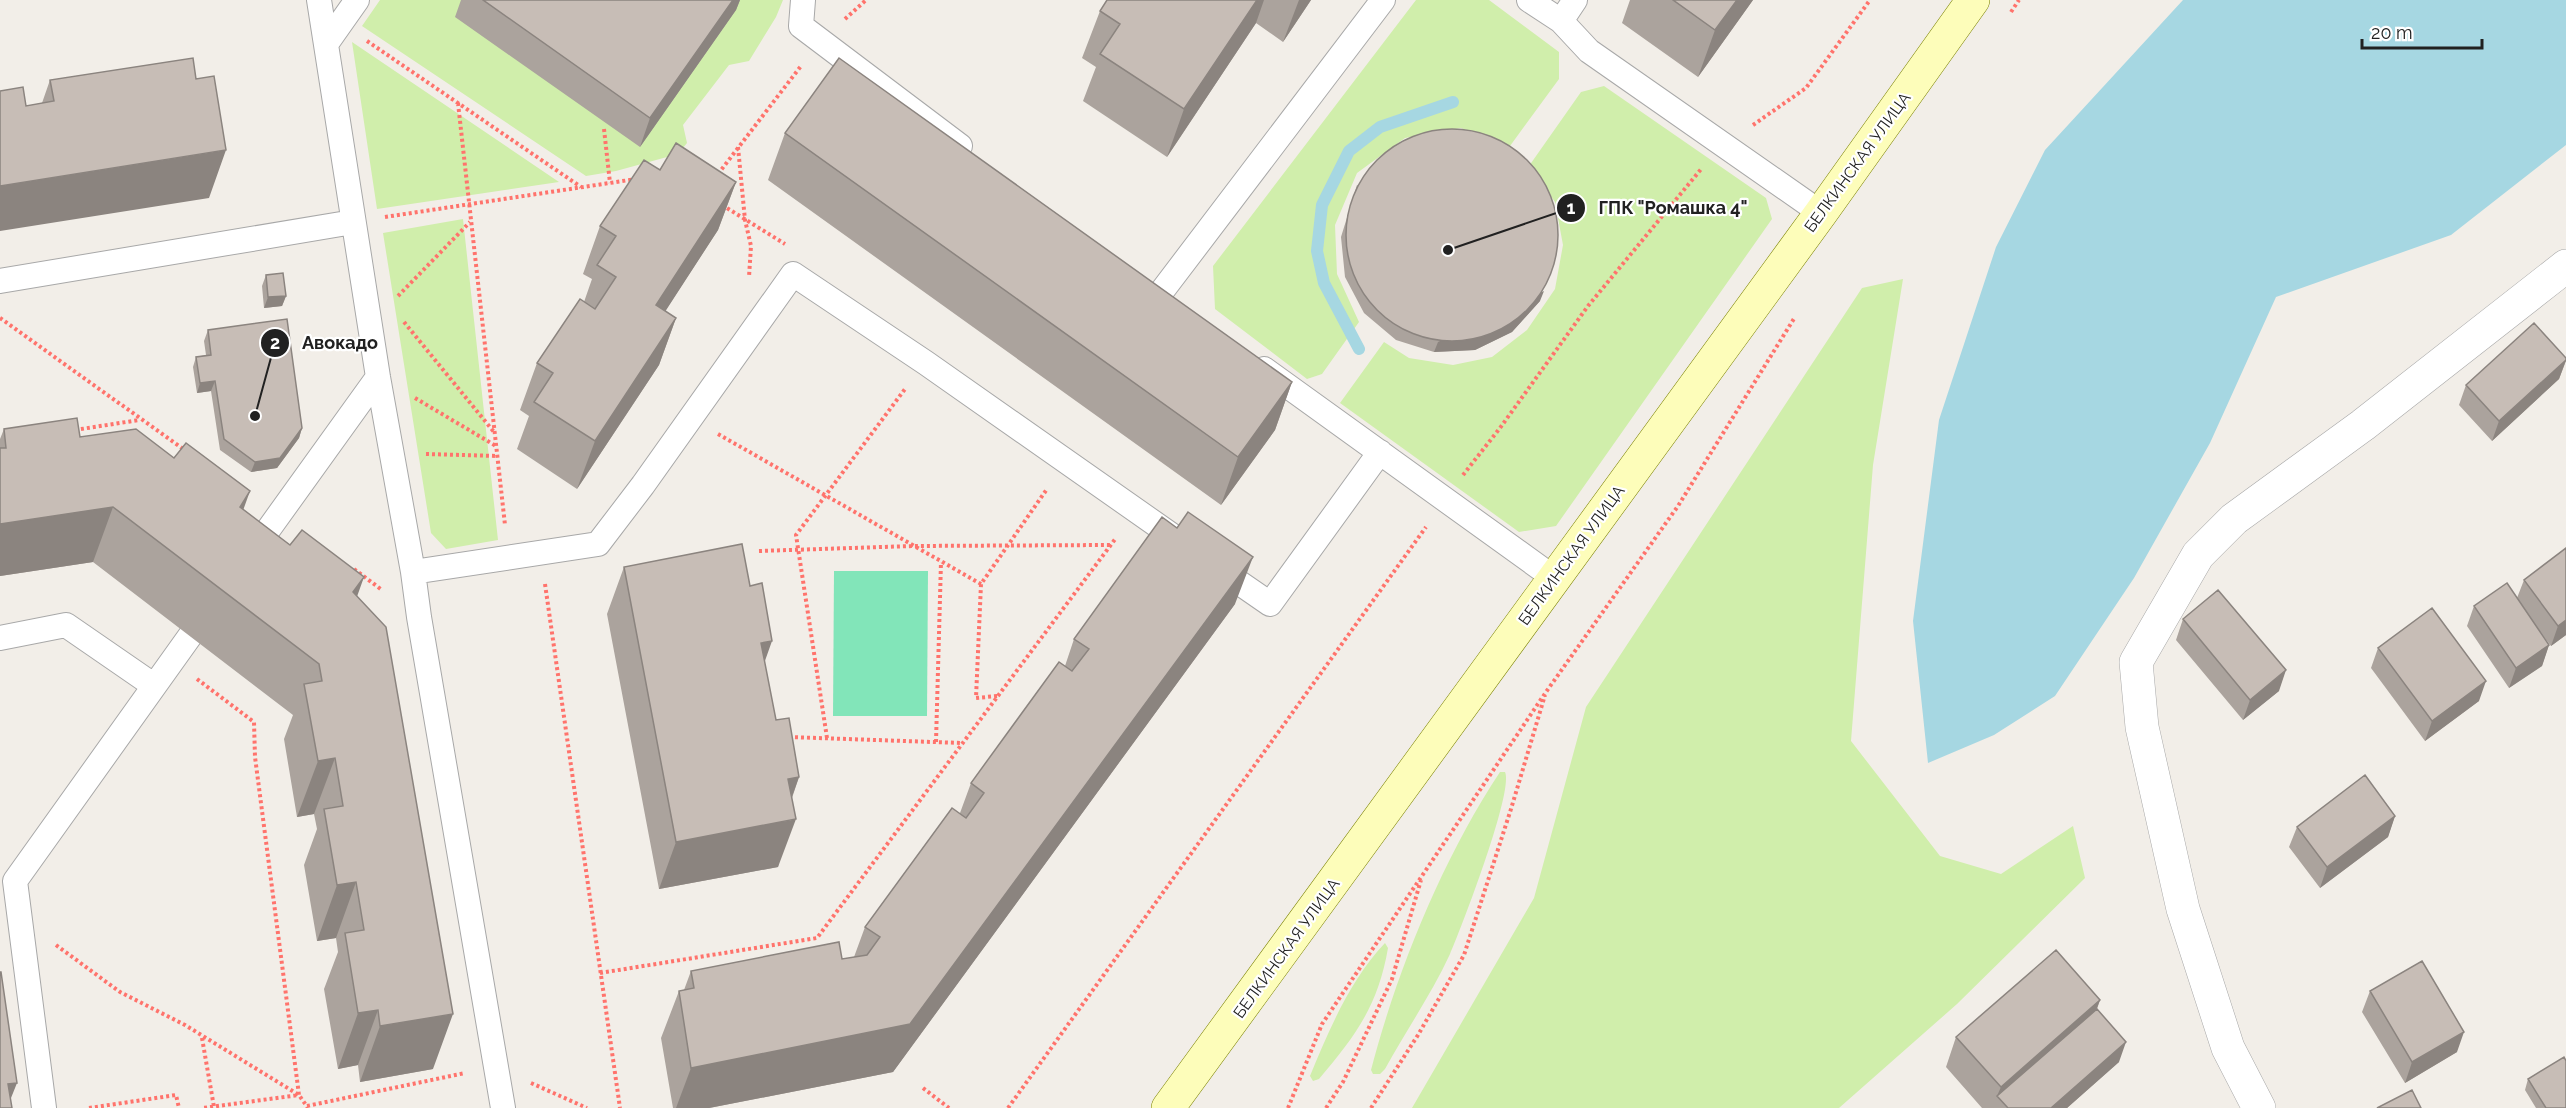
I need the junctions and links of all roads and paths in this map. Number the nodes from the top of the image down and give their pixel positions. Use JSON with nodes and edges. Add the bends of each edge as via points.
{"nodes":[{"id":1,"x":319,"y":0,"type":"edge"},
{"id":2,"x":357,"y":0,"type":"edge"},
{"id":3,"x":803,"y":0,"type":"edge"},
{"id":4,"x":866,"y":0,"type":"edge"},
{"id":5,"x":1383,"y":0,"type":"edge"},
{"id":6,"x":1529,"y":0,"type":"edge"},
{"id":7,"x":1575,"y":0,"type":"edge"},
{"id":8,"x":1870,"y":0,"type":"edge"},
{"id":9,"x":1973,"y":0,"type":"edge"},
{"id":10,"x":2019,"y":0,"type":"edge"},
{"id":11,"x":2006,"y":19,"type":"dead end"},
{"id":12,"x":1561,"y":21,"type":"junction"},
{"id":13,"x":341,"y":23,"type":"junction"},
{"id":14,"x":820,"y":40,"type":"junction"},
{"id":15,"x":326,"y":44,"type":"junction"},
{"id":16,"x":458,"y":103,"type":"junction"},
{"id":17,"x":604,"y":129,"type":"dead end"},
{"id":18,"x":1723,"y":146,"type":"junction"},
{"id":19,"x":738,"y":147,"type":"junction"},
{"id":20,"x":980,"y":161,"type":"edge"},
{"id":21,"x":717,"y":175,"type":"edge"},
{"id":22,"x":644,"y":178,"type":"edge"},
{"id":23,"x":610,"y":183,"type":"junction"},
{"id":24,"x":582,"y":187,"type":"junction"},
{"id":25,"x":469,"y":204,"type":"junction"},
{"id":26,"x":719,"y":204,"type":"edge"},
{"id":27,"x":1821,"y":213,"type":"junction"},
{"id":28,"x":745,"y":220,"type":"junction"},
{"id":29,"x":471,"y":221,"type":"junction"},
{"id":30,"x":353,"y":222,"type":"junction"},
{"id":31,"x":2566,"y":266,"type":"edge"},
{"id":32,"x":793,"y":274,"type":"junction"},
{"id":33,"x":0,"y":281,"type":"edge"},
{"id":34,"x":749,"y":287,"type":"dead end"},
{"id":35,"x":398,"y":296,"type":"dead end"},
{"id":36,"x":1179,"y":309,"type":"edge"},
{"id":37,"x":397,"y":314,"type":"dead end"},
{"id":38,"x":1796,"y":315,"type":"dead end"},
{"id":39,"x":0,"y":318,"type":"edge"},
{"id":40,"x":1246,"y":357,"type":"edge"},
{"id":41,"x":926,"y":363,"type":"junction"},
{"id":42,"x":378,"y":376,"type":"junction"},
{"id":43,"x":689,"y":418,"type":"junction"},
{"id":44,"x":140,"y":420,"type":"junction"},
{"id":45,"x":70,"y":430,"type":"edge"},
{"id":46,"x":495,"y":433,"type":"junction"},
{"id":47,"x":497,"y":447,"type":"junction"},
{"id":48,"x":1380,"y":452,"type":"junction"},
{"id":49,"x":392,"y":454,"type":"junction"},
{"id":50,"x":497,"y":456,"type":"junction"},
{"id":51,"x":196,"y":458,"type":"edge"},
{"id":52,"x":1065,"y":461,"type":"junction"},
{"id":53,"x":824,"y":495,"type":"junction"},
{"id":54,"x":1445,"y":500,"type":"junction"},
{"id":55,"x":1136,"y":510,"type":"junction"},
{"id":56,"x":1111,"y":544,"type":"junction"},
{"id":57,"x":913,"y":546,"type":"junction"},
{"id":58,"x":1009,"y":546,"type":"junction"},
{"id":59,"x":796,"y":549,"type":"junction"},
{"id":60,"x":759,"y":551,"type":"dead end"},
{"id":61,"x":540,"y":553,"type":"junction"},
{"id":62,"x":509,"y":558,"type":"junction"},
{"id":63,"x":345,"y":562,"type":"edge"},
{"id":64,"x":941,"y":562,"type":"junction"},
{"id":65,"x":413,"y":572,"type":"junction"},
{"id":66,"x":236,"y":575,"type":"edge"},
{"id":67,"x":1554,"y":578,"type":"junction"},
{"id":68,"x":981,"y":584,"type":"junction"},
{"id":69,"x":418,"y":617,"type":"junction"},
{"id":70,"x":190,"y":636,"type":"dead end"},
{"id":71,"x":0,"y":638,"type":"edge"},
{"id":72,"x":153,"y":685,"type":"junction"},
{"id":73,"x":1546,"y":692,"type":"junction"},
{"id":74,"x":998,"y":696,"type":"junction"},
{"id":75,"x":789,"y":737,"type":"edge"},
{"id":76,"x":827,"y":738,"type":"junction"},
{"id":77,"x":936,"y":742,"type":"junction"},
{"id":78,"x":963,"y":743,"type":"junction"},
{"id":79,"x":255,"y":757,"type":"dead end"},
{"id":80,"x":1422,"y":876,"type":"junction"},
{"id":81,"x":18,"y":906,"type":"junction"},
{"id":82,"x":600,"y":973,"type":"junction"},
{"id":83,"x":202,"y":1037,"type":"junction"},
{"id":84,"x":496,"y":1067,"type":"junction"},
{"id":85,"x":923,"y":1088,"type":"dead end"},
{"id":86,"x":299,"y":1095,"type":"junction"},
{"id":87,"x":214,"y":1107,"type":"edge"},
{"id":88,"x":308,"y":1107,"type":"edge"},
{"id":89,"x":44,"y":1108,"type":"edge"},
{"id":90,"x":89,"y":1108,"type":"edge"},
{"id":91,"x":179,"y":1108,"type":"edge"},
{"id":92,"x":203,"y":1108,"type":"edge"},
{"id":93,"x":503,"y":1108,"type":"edge"},
{"id":94,"x":587,"y":1108,"type":"edge"},
{"id":95,"x":620,"y":1108,"type":"edge"},
{"id":96,"x":949,"y":1108,"type":"edge"},
{"id":97,"x":1008,"y":1108,"type":"edge"},
{"id":98,"x":1167,"y":1108,"type":"edge"},
{"id":99,"x":1288,"y":1108,"type":"edge"},
{"id":100,"x":1326,"y":1108,"type":"edge"},
{"id":101,"x":1371,"y":1108,"type":"edge"},
{"id":102,"x":2259,"y":1108,"type":"edge"}],
"edges":[{"from":1,"to":15,"type":"lane"},
{"from":2,"to":13,"type":"lane"},
{"from":3,"to":14,"type":"lane","via":[[801,26]]},
{"from":4,"to":14,"type":"path"},
{"from":5,"to":36,"type":"lane","via":[[1150,288]]},
{"from":6,"to":12,"type":"lane"},
{"from":7,"to":12,"type":"lane"},
{"from":8,"to":18,"type":"path","via":[[1806,88]]},
{"from":9,"to":27,"type":"street","name":"БЕЛКИНСКАЯ УЛИЦА"},
{"from":10,"to":11,"type":"path"},
{"from":12,"to":18,"type":"lane","via":[[1589,51]]},
{"from":13,"to":15,"type":"lane"},
{"from":13,"to":16,"type":"path"},
{"from":14,"to":19,"type":"path"},
{"from":14,"to":20,"type":"lane"},
{"from":15,"to":30,"type":"lane"},
{"from":16,"to":24,"type":"path"},
{"from":16,"to":25,"type":"path"},
{"from":17,"to":23,"type":"path"},
{"from":18,"to":27,"type":"lane"},
{"from":18,"to":54,"type":"path","via":[[1588,306]]},
{"from":19,"to":21,"type":"path"},
{"from":19,"to":28,"type":"path"},
{"from":22,"to":23,"type":"path"},
{"from":23,"to":24,"type":"path"},
{"from":24,"to":25,"type":"path"},
{"from":25,"to":29,"type":"path"},
{"from":25,"to":30,"type":"path"},
{"from":26,"to":28,"type":"path"},
{"from":27,"to":67,"type":"street","name":"БЕЛКИНСКАЯ УЛИЦА"},
{"from":28,"to":32,"type":"path","via":[[805,256]]},
{"from":28,"to":34,"type":"path","via":[[751,246]]},
{"from":29,"to":35,"type":"path"},
{"from":29,"to":46,"type":"path"},
{"from":30,"to":33,"type":"lane"},
{"from":30,"to":42,"type":"lane"},
{"from":31,"to":102,"type":"street","via":[[2363,425],[2234,519],[2198,555],[2136,662],[2142,727],[2183,909],[2228,1048]]},
{"from":32,"to":41,"type":"lane"},
{"from":32,"to":43,"type":"lane"},
{"from":37,"to":46,"type":"path"},
{"from":38,"to":73,"type":"path","via":[[1678,506]]},
{"from":39,"to":44,"type":"path"},
{"from":40,"to":48,"type":"lane"},
{"from":41,"to":52,"type":"lane"},
{"from":41,"to":53,"type":"path"},
{"from":42,"to":47,"type":"path"},
{"from":42,"to":49,"type":"lane"},
{"from":42,"to":66,"type":"lane"},
{"from":43,"to":53,"type":"path"},
{"from":43,"to":61,"type":"lane","via":[[598,544]]},
{"from":44,"to":45,"type":"path"},
{"from":44,"to":51,"type":"path"},
{"from":46,"to":47,"type":"path"},
{"from":47,"to":50,"type":"path"},
{"from":48,"to":54,"type":"lane"},
{"from":48,"to":55,"type":"lane","via":[[1270,604]]},
{"from":49,"to":50,"type":"path"},
{"from":49,"to":65,"type":"lane"},
{"from":50,"to":62,"type":"path"},
{"from":52,"to":55,"type":"lane"},
{"from":52,"to":58,"type":"path"},
{"from":53,"to":57,"type":"path"},
{"from":53,"to":59,"type":"path","via":[[796,535]]},
{"from":54,"to":67,"type":"lane"},
{"from":54,"to":97,"type":"path"},
{"from":55,"to":56,"type":"path"},
{"from":56,"to":58,"type":"path"},
{"from":56,"to":74,"type":"path"},
{"from":57,"to":58,"type":"path"},
{"from":57,"to":59,"type":"path"},
{"from":57,"to":64,"type":"path"},
{"from":58,"to":68,"type":"path"},
{"from":59,"to":60,"type":"path"},
{"from":59,"to":76,"type":"path"},
{"from":61,"to":62,"type":"lane"},
{"from":61,"to":82,"type":"path"},
{"from":62,"to":65,"type":"lane"},
{"from":63,"to":69,"type":"path"},
{"from":64,"to":68,"type":"path"},
{"from":64,"to":77,"type":"path"},
{"from":65,"to":69,"type":"lane"},
{"from":67,"to":98,"type":"street","name":"БЕЛКИНСКАЯ УЛИЦА"},
{"from":68,"to":74,"type":"path","via":[[976,698]]},
{"from":69,"to":84,"type":"lane"},
{"from":70,"to":72,"type":"lane"},
{"from":71,"to":72,"type":"lane","via":[[66,626]]},
{"from":72,"to":81,"type":"lane","via":[[15,880]]},
{"from":73,"to":80,"type":"path"},
{"from":73,"to":101,"type":"path","via":[[1464,955]]},
{"from":74,"to":78,"type":"path"},
{"from":75,"to":76,"type":"path"},
{"from":76,"to":77,"type":"path"},
{"from":77,"to":78,"type":"path"},
{"from":78,"to":82,"type":"path","via":[[817,938]]},
{"from":79,"to":86,"type":"path"},
{"from":80,"to":99,"type":"path","via":[[1322,1024]]},
{"from":80,"to":100,"type":"path","via":[[1392,979],[1343,1082]]},
{"from":81,"to":83,"type":"path","via":[[48,939],[120,992]]},
{"from":81,"to":89,"type":"lane"},
{"from":82,"to":95,"type":"path"},
{"from":83,"to":86,"type":"path"},
{"from":83,"to":87,"type":"path"},
{"from":84,"to":88,"type":"path"},
{"from":84,"to":93,"type":"lane"},
{"from":84,"to":94,"type":"path"},
{"from":85,"to":96,"type":"path"},
{"from":86,"to":87,"type":"path"},
{"from":86,"to":88,"type":"path"},
{"from":87,"to":92,"type":"path"},
{"from":90,"to":91,"type":"path","via":[[176,1095]]}]}
